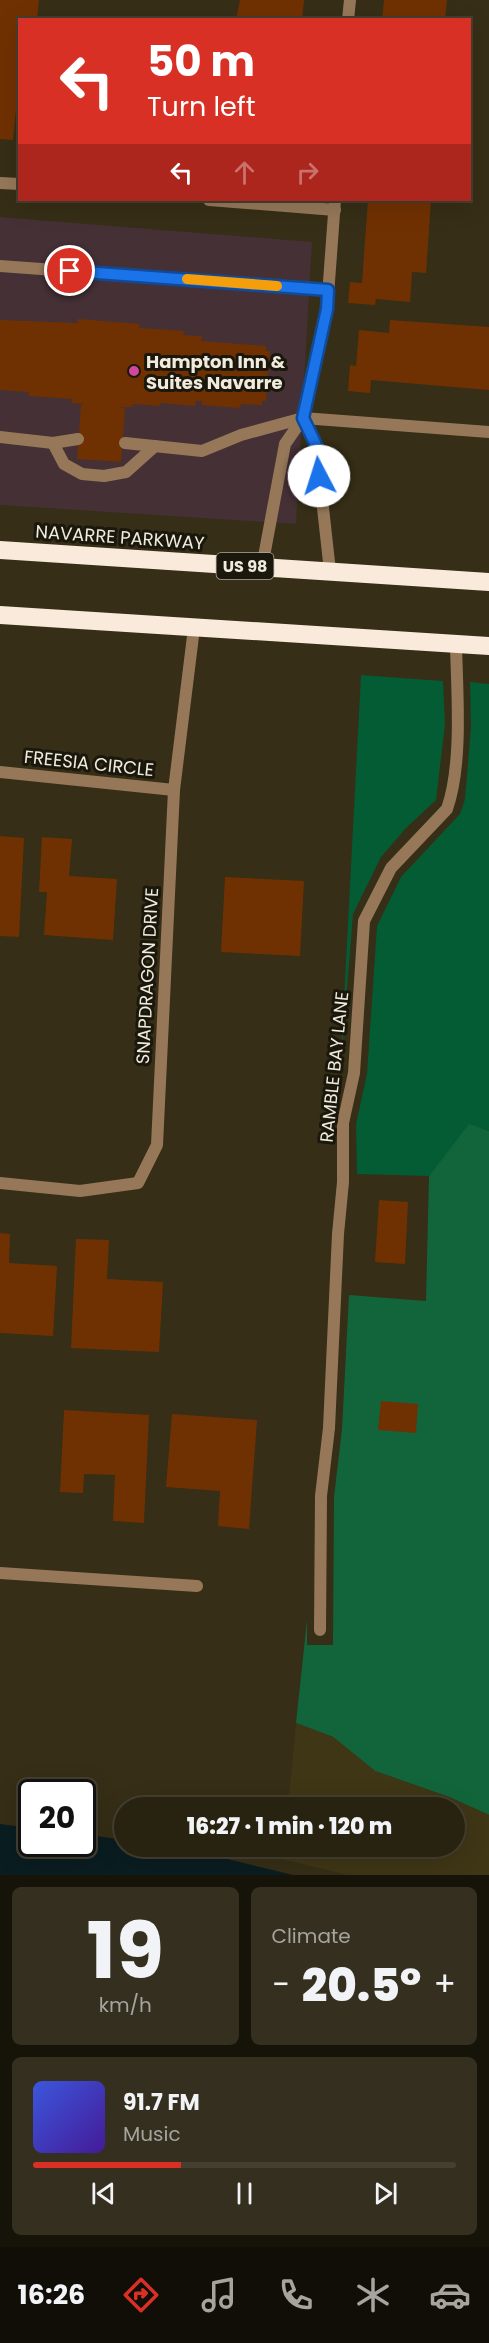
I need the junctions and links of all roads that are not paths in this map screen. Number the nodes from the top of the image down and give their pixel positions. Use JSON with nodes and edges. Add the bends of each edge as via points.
{"nodes":[{"id":1,"x":350,"y":0,"type":"edge"},
{"id":2,"x":348,"y":18,"type":"edge"},
{"id":3,"x":0,"y":183,"type":"edge"},
{"id":4,"x":18,"y":184,"type":"edge"},
{"id":5,"x":234,"y":201,"type":"edge"},
{"id":6,"x":335,"y":205,"type":"edge"},
{"id":7,"x":0,"y":266,"type":"edge"},
{"id":8,"x":328,"y":290,"type":"junction"},
{"id":9,"x":303,"y":418,"type":"junction"},
{"id":10,"x":489,"y":432,"type":"edge"},
{"id":11,"x":0,"y":437,"type":"edge"},
{"id":12,"x":78,"y":439,"type":"dead end"},
{"id":13,"x":52,"y":443,"type":"junction"},
{"id":14,"x":125,"y":443,"type":"dead end"},
{"id":15,"x":155,"y":446,"type":"junction"},
{"id":16,"x":0,"y":550,"type":"edge"},
{"id":17,"x":262,"y":567,"type":"junction"},
{"id":18,"x":330,"y":572,"type":"junction"},
{"id":19,"x":489,"y":582,"type":"edge"},
{"id":20,"x":0,"y":615,"type":"edge"},
{"id":21,"x":194,"y":628,"type":"junction"},
{"id":22,"x":456,"y":644,"type":"junction"},
{"id":23,"x":489,"y":646,"type":"edge"},
{"id":24,"x":0,"y":772,"type":"edge"},
{"id":25,"x":174,"y":790,"type":"junction"},
{"id":26,"x":0,"y":1183,"type":"edge"},
{"id":27,"x":0,"y":1573,"type":"edge"},
{"id":28,"x":197,"y":1587,"type":"dead end"},
{"id":29,"x":320,"y":1630,"type":"dead end"}],
"edges":[{"from":1,"to":2,"type":"street"},
{"from":3,"to":4,"type":"street"},
{"from":5,"to":6,"type":"street"},
{"from":6,"to":8,"type":"street"},
{"from":7,"to":8,"type":"street"},
{"from":8,"to":9,"type":"street"},
{"from":9,"to":10,"type":"street"},
{"from":9,"to":15,"type":"street","via":[[241,435],[202,452]]},
{"from":9,"to":17,"type":"street","via":[[285,444]]},
{"from":9,"to":18,"type":"street","via":[[316,445]]},
{"from":11,"to":13,"type":"street"},
{"from":12,"to":13,"type":"street"},
{"from":13,"to":15,"type":"street","via":[[64,464],[82,474],[105,476],[126,472]]},
{"from":14,"to":15,"type":"street"},
{"from":16,"to":17,"type":"highway","name":"NAVARRE PARKWAY","number":"US 98"},
{"from":17,"to":18,"type":"highway","name":"NAVARRE PARKWAY","number":"US 98"},
{"from":18,"to":19,"type":"highway","name":"NAVARRE PARKWAY","number":"US 98"},
{"from":20,"to":21,"type":"highway"},
{"from":21,"to":22,"type":"highway"},
{"from":21,"to":25,"type":"street","name":"SNAPDRAGON DRIVE"},
{"from":22,"to":23,"type":"highway"},
{"from":22,"to":29,"type":"street","name":"RAMBLE BAY LANE","via":[[458,726],[452,797],[447,809],[391,868],[364,921],[354,1073],[343,1123],[329,1428],[321,1496]]},
{"from":24,"to":25,"type":"street","name":"FREESIA CIRCLE"},
{"from":25,"to":26,"type":"street","name":"SNAPDRAGON DRIVE","via":[[157,1145],[138,1184],[80,1191]]},
{"from":27,"to":28,"type":"street"}]}
